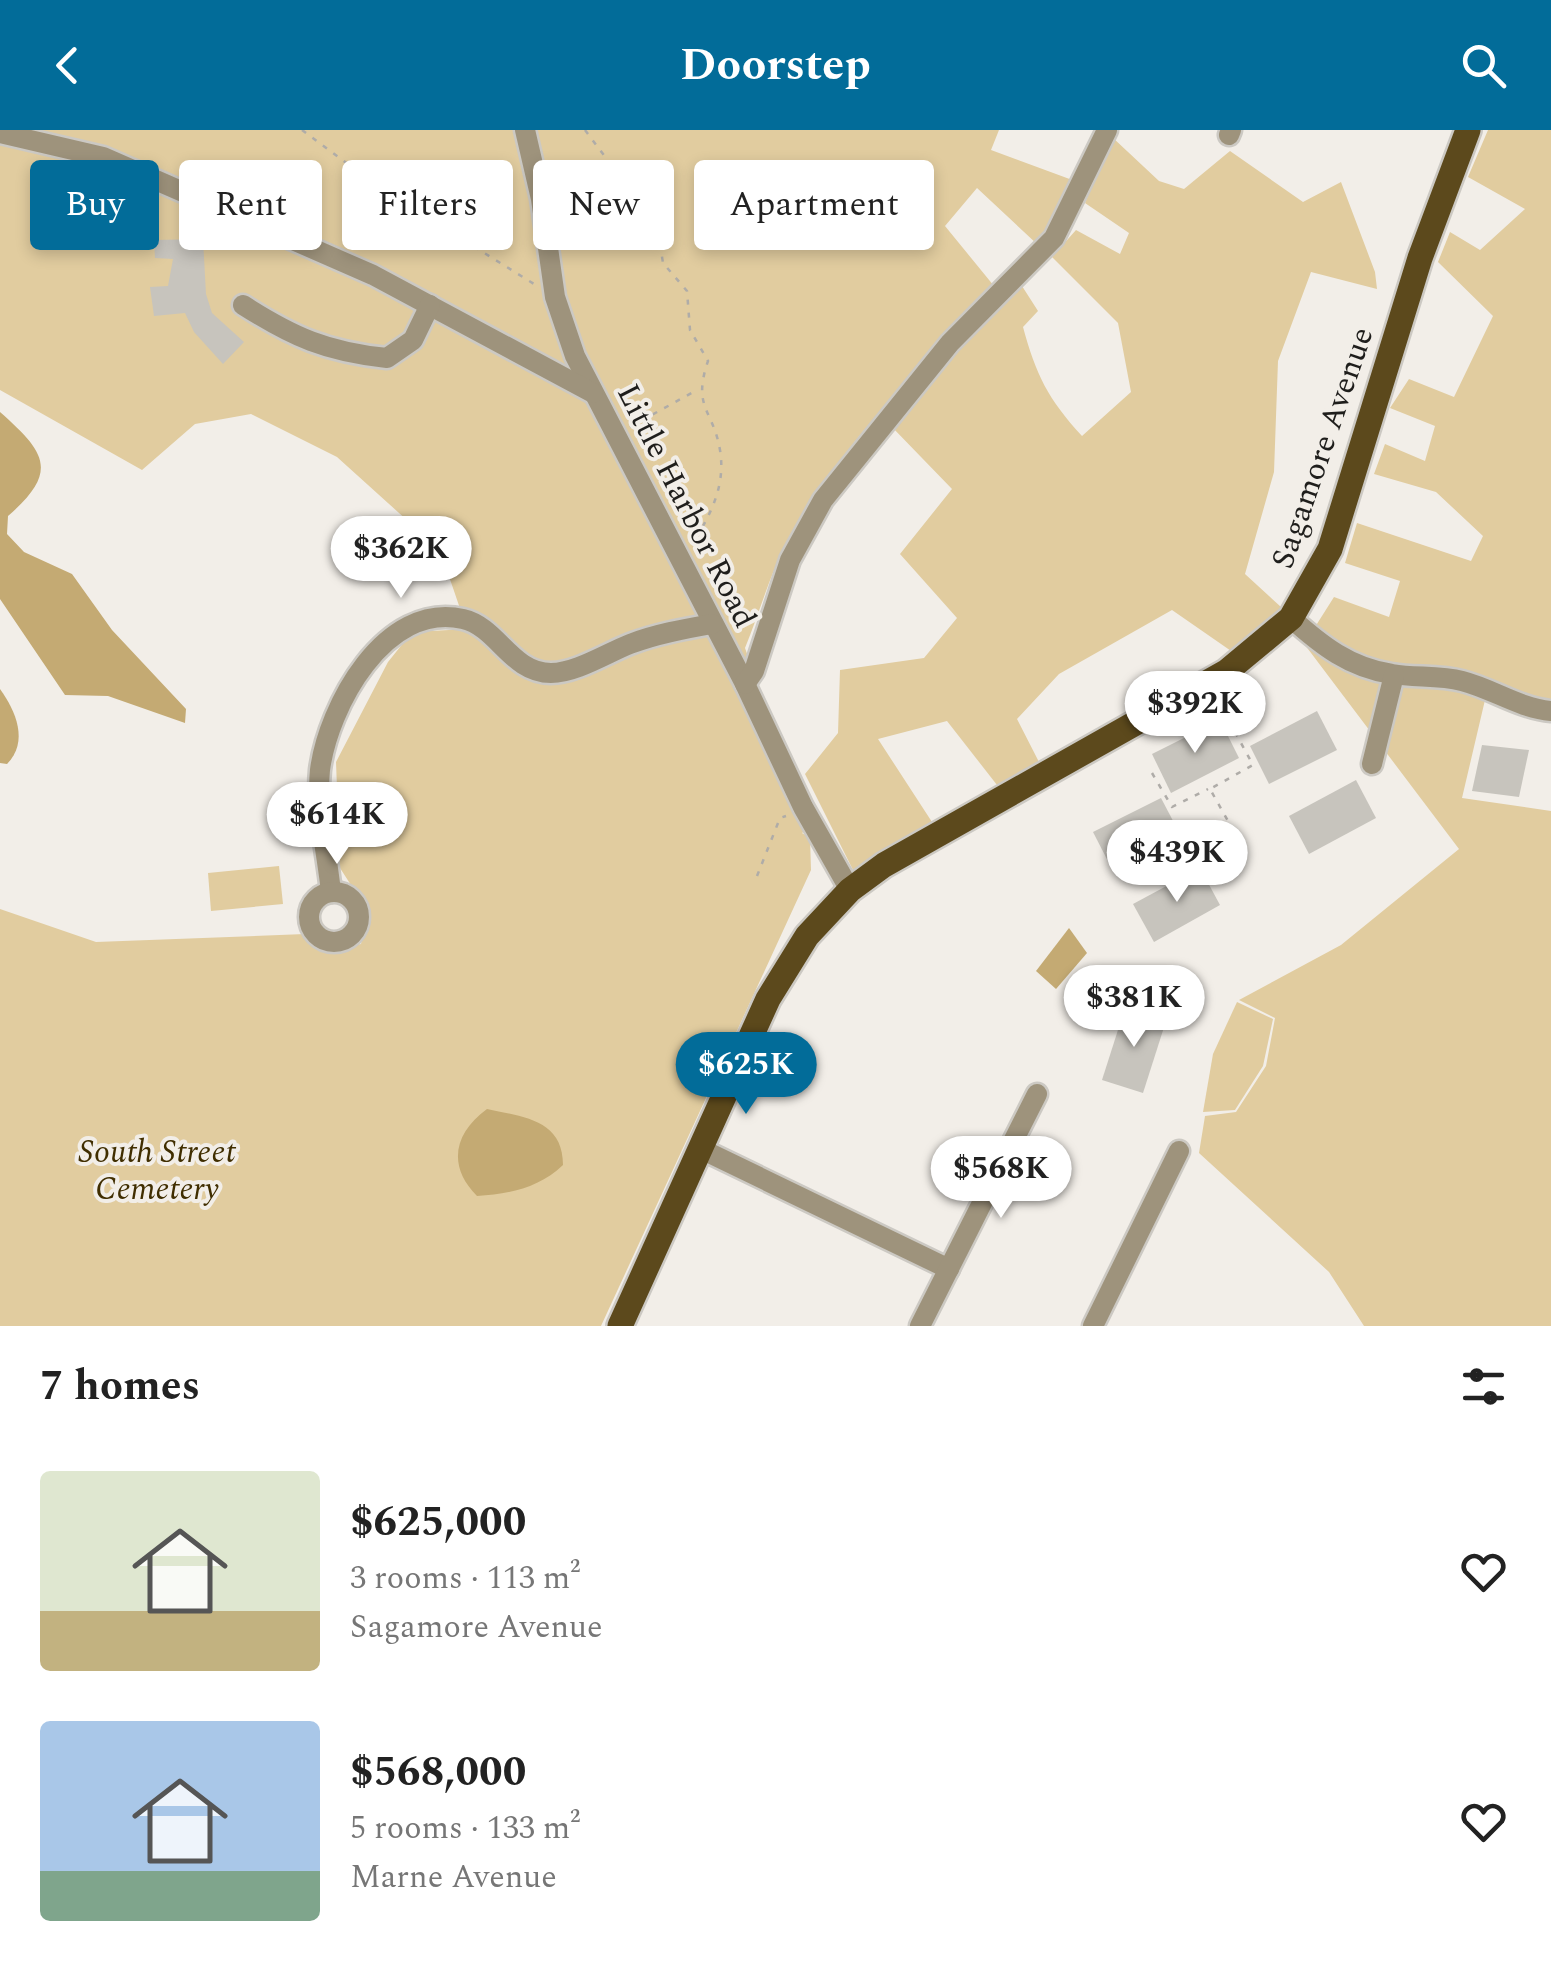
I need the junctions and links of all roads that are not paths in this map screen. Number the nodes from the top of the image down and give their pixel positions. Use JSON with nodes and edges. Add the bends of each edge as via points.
{"nodes":[{"id":1,"x":524,"y":130,"type":"edge"},
{"id":2,"x":1107,"y":130,"type":"edge"},
{"id":3,"x":1468,"y":130,"type":"edge"},
{"id":4,"x":0,"y":133,"type":"edge"},
{"id":5,"x":430,"y":305,"type":"junction"},
{"id":6,"x":242,"y":306,"type":"dead end"},
{"id":7,"x":594,"y":394,"type":"junction"},
{"id":8,"x":1291,"y":618,"type":"junction"},
{"id":9,"x":712,"y":624,"type":"junction"},
{"id":10,"x":1394,"y":675,"type":"junction"},
{"id":11,"x":746,"y":684,"type":"junction"},
{"id":12,"x":1551,"y":711,"type":"edge"},
{"id":13,"x":1372,"y":764,"type":"dead end"},
{"id":14,"x":850,"y":890,"type":"junction"},
{"id":15,"x":331,"y":892,"type":"dead end"},
{"id":16,"x":1037,"y":1094,"type":"dead end"},
{"id":17,"x":701,"y":1149,"type":"junction"},
{"id":18,"x":1179,"y":1151,"type":"dead end"},
{"id":19,"x":949,"y":1269,"type":"junction"},
{"id":20,"x":620,"y":1326,"type":"edge"},
{"id":21,"x":920,"y":1326,"type":"edge"},
{"id":22,"x":1093,"y":1326,"type":"edge"}],
"edges":[{"from":1,"to":7,"type":"street","name":"Little Harbor Road","via":[[554,296]]},
{"from":2,"to":11,"type":"street","via":[[1054,238],[950,343],[823,500],[790,560]]},
{"from":3,"to":8,"type":"main road","name":"Sagamore Avenue","via":[[1420,258],[1330,549]]},
{"from":4,"to":5,"type":"street","via":[[103,157]]},
{"from":5,"to":6,"type":"street","via":[[412,340],[387,358],[338,353]]},
{"from":5,"to":7,"type":"street"},
{"from":7,"to":9,"type":"street","name":"Little Harbor Road"},
{"from":8,"to":10,"type":"street","via":[[1355,665]]},
{"from":8,"to":14,"type":"main road","name":"Sagamore Avenue","via":[[1226,672]]},
{"from":9,"to":11,"type":"street","name":"Little Harbor Road"},
{"from":9,"to":15,"type":"street","via":[[633,643],[554,674],[532,670],[464,619],[409,624],[380,646],[330,728],[320,792]]},
{"from":10,"to":12,"type":"street","via":[[1464,682]]},
{"from":10,"to":13,"type":"street"},
{"from":11,"to":14,"type":"street","name":"Little Harbor Road"},
{"from":14,"to":17,"type":"main road","name":"Sagamore Avenue","via":[[778,978]]},
{"from":16,"to":19,"type":"street"},
{"from":17,"to":19,"type":"street"},
{"from":17,"to":20,"type":"main road","name":"Sagamore Avenue"},
{"from":18,"to":22,"type":"street"},
{"from":19,"to":21,"type":"street"}]}
